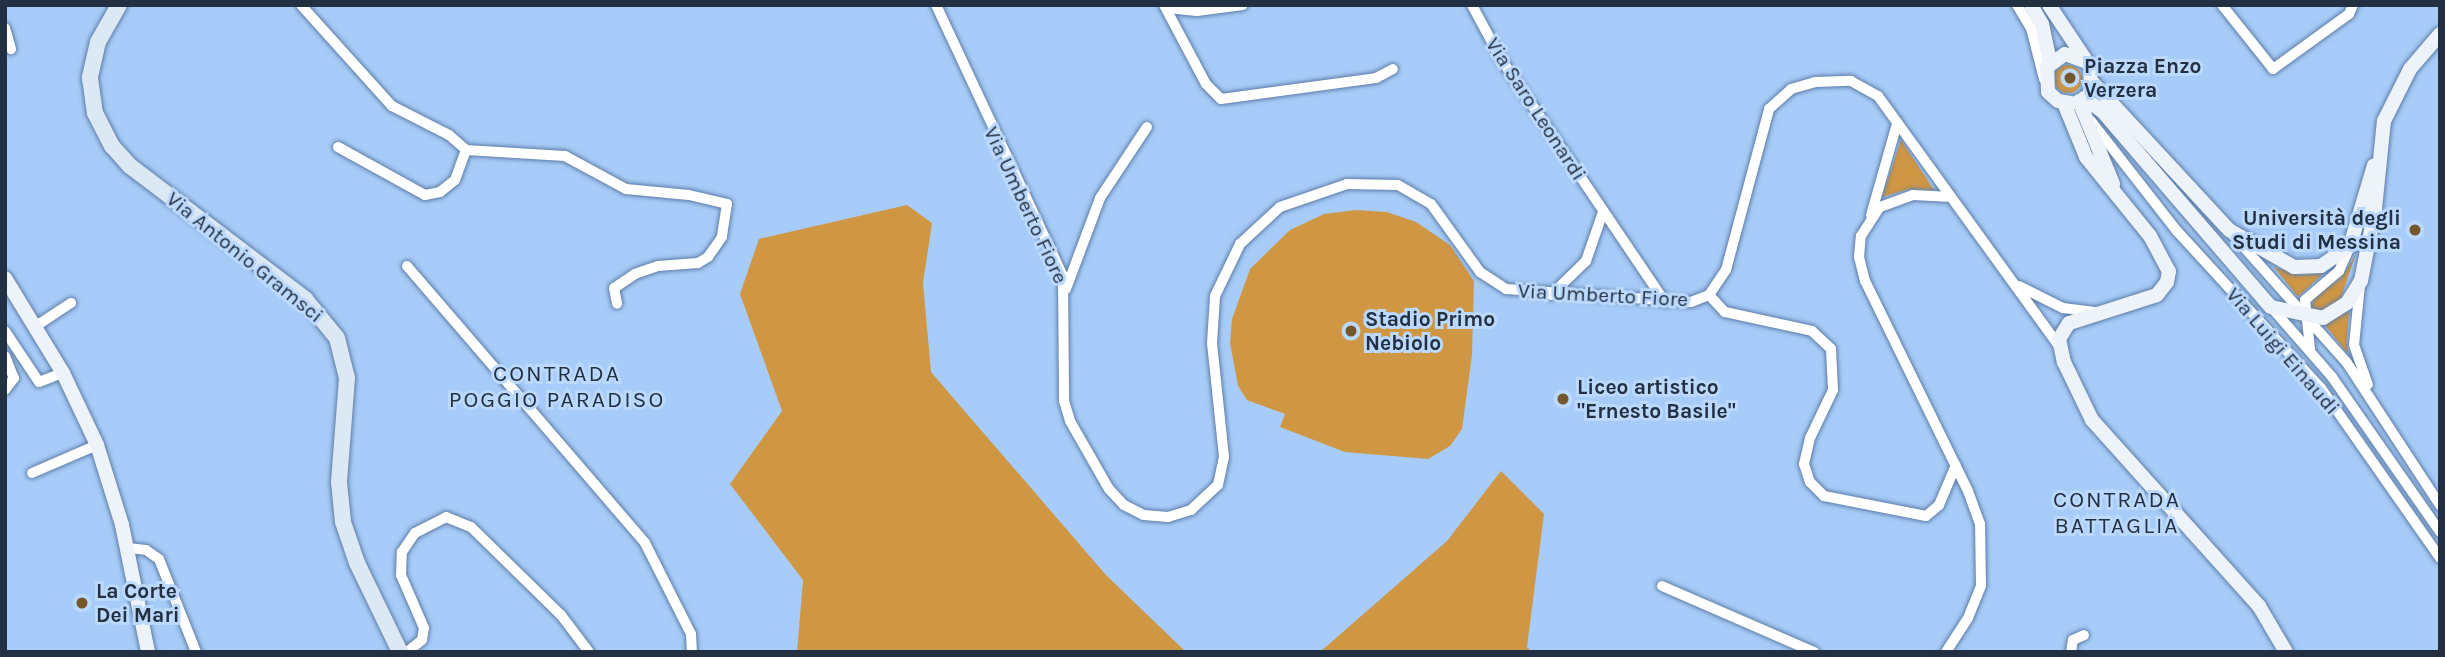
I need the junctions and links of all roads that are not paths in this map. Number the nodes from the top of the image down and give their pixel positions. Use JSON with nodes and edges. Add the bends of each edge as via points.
{"nodes":[{"id":1,"x":119,"y":5,"type":"edge"},
{"id":2,"x":301,"y":5,"type":"edge"},
{"id":3,"x":936,"y":5,"type":"edge"},
{"id":4,"x":1244,"y":5,"type":"edge"},
{"id":5,"x":1472,"y":5,"type":"edge"},
{"id":6,"x":2017,"y":5,"type":"edge"},
{"id":7,"x":2031,"y":5,"type":"edge"},
{"id":8,"x":2049,"y":5,"type":"edge"},
{"id":9,"x":2222,"y":5,"type":"edge"},
{"id":10,"x":2353,"y":5,"type":"edge"},
{"id":11,"x":1165,"y":7,"type":"edge"},
{"id":12,"x":5,"y":27,"type":"edge"},
{"id":13,"x":2440,"y":34,"type":"edge"},
{"id":14,"x":11,"y":49,"type":"dead end"},
{"id":15,"x":2050,"y":62,"type":"junction"},
{"id":16,"x":2087,"y":62,"type":"junction"},
{"id":17,"x":1393,"y":69,"type":"dead end"},
{"id":18,"x":2044,"y":79,"type":"junction"},
{"id":19,"x":2093,"y":83,"type":"junction"},
{"id":20,"x":2076,"y":106,"type":"junction"},
{"id":21,"x":1897,"y":124,"type":"junction"},
{"id":22,"x":1147,"y":127,"type":"dead end"},
{"id":23,"x":2096,"y":144,"type":"junction"},
{"id":24,"x":338,"y":148,"type":"dead end"},
{"id":25,"x":466,"y":150,"type":"junction"},
{"id":26,"x":2379,"y":150,"type":"junction"},
{"id":27,"x":2115,"y":152,"type":"junction"},
{"id":28,"x":2115,"y":189,"type":"junction"},
{"id":29,"x":1947,"y":197,"type":"junction"},
{"id":30,"x":1603,"y":212,"type":"junction"},
{"id":31,"x":1871,"y":215,"type":"junction"},
{"id":32,"x":2229,"y":230,"type":"junction"},
{"id":33,"x":2350,"y":246,"type":"junction"},
{"id":34,"x":407,"y":266,"type":"dead end"},
{"id":35,"x":5,"y":278,"type":"edge"},
{"id":36,"x":2361,"y":281,"type":"junction"},
{"id":37,"x":2015,"y":284,"type":"junction"},
{"id":38,"x":1066,"y":289,"type":"junction"},
{"id":39,"x":1551,"y":295,"type":"junction"},
{"id":40,"x":1709,"y":295,"type":"junction"},
{"id":41,"x":1665,"y":302,"type":"junction"},
{"id":42,"x":71,"y":303,"type":"dead end"},
{"id":43,"x":617,"y":304,"type":"dead end"},
{"id":44,"x":2271,"y":307,"type":"junction"},
{"id":45,"x":2095,"y":312,"type":"junction"},
{"id":46,"x":2305,"y":316,"type":"junction"},
{"id":47,"x":36,"y":326,"type":"junction"},
{"id":48,"x":5,"y":331,"type":"edge"},
{"id":49,"x":2059,"y":346,"type":"junction"},
{"id":50,"x":2312,"y":354,"type":"junction"},
{"id":51,"x":5,"y":356,"type":"edge"},
{"id":52,"x":63,"y":373,"type":"junction"},
{"id":53,"x":5,"y":390,"type":"edge"},
{"id":54,"x":2376,"y":404,"type":"junction"},
{"id":55,"x":97,"y":445,"type":"junction"},
{"id":56,"x":1956,"y":466,"type":"junction"},
{"id":57,"x":32,"y":473,"type":"dead end"},
{"id":58,"x":2440,"y":505,"type":"edge"},
{"id":59,"x":2440,"y":532,"type":"edge"},
{"id":60,"x":128,"y":548,"type":"junction"},
{"id":61,"x":2440,"y":558,"type":"edge"},
{"id":62,"x":1662,"y":586,"type":"dead end"},
{"id":63,"x":2084,"y":635,"type":"dead end"},
{"id":64,"x":148,"y":652,"type":"edge"},
{"id":65,"x":196,"y":652,"type":"edge"},
{"id":66,"x":400,"y":652,"type":"edge"},
{"id":67,"x":407,"y":652,"type":"edge"},
{"id":68,"x":589,"y":652,"type":"edge"},
{"id":69,"x":692,"y":652,"type":"edge"},
{"id":70,"x":1814,"y":652,"type":"edge"},
{"id":71,"x":1946,"y":652,"type":"edge"},
{"id":72,"x":2071,"y":652,"type":"edge"},
{"id":73,"x":2286,"y":652,"type":"edge"}],
"edges":[{"from":1,"to":66,"type":"main road","name":"Via Antonio Gramsci","via":[[97,42],[90,78],[95,113],[112,146],[130,166],[305,299],[337,338],[347,377],[340,482],[343,522],[357,563]]},
{"from":2,"to":25,"type":"street","via":[[392,106],[449,135]]},
{"from":3,"to":38,"type":"street","name":"Via Umberto Fiore"},
{"from":4,"to":11,"type":"street","via":[[1197,11]]},
{"from":5,"to":30,"type":"street","name":"Via Saro Leonardi","via":[[1501,60]]},
{"from":6,"to":18,"type":"street","via":[[2034,36]]},
{"from":7,"to":15,"type":"main road","via":[[2042,24]]},
{"from":8,"to":16,"type":"main road"},
{"from":9,"to":10,"type":"street","via":[[2273,69],[2350,12]]},
{"from":11,"to":17,"type":"street","via":[[1206,84],[1221,99],[1376,78]]},
{"from":12,"to":14,"type":"street"},
{"from":13,"to":26,"type":"main road","via":[[2395,95]]},
{"from":15,"to":16,"type":"main road","via":[[2065,54]]},
{"from":15,"to":18,"type":"main road"},
{"from":16,"to":19,"type":"main road"},
{"from":18,"to":20,"type":"main road","via":[[2052,97]]},
{"from":19,"to":20,"type":"main road"},
{"from":19,"to":32,"type":"main road"},
{"from":20,"to":23,"type":"main road"},
{"from":20,"to":27,"type":"street","name":"Via Luigi Einaudi"},
{"from":20,"to":28,"type":"main road","via":[[2086,157]]},
{"from":20,"to":44,"type":"main road","via":[[2103,112]]},
{"from":21,"to":29,"type":"street","name":"Via Umberto Fiore"},
{"from":21,"to":31,"type":"street"},
{"from":21,"to":40,"type":"street","name":"Via Umberto Fiore","via":[[1878,96],[1851,81],[1815,82],[1791,89],[1776,100],[1765,118],[1726,270]]},
{"from":22,"to":38,"type":"street","via":[[1100,198]]},
{"from":23,"to":27,"type":"street"},
{"from":23,"to":28,"type":"main road"},
{"from":24,"to":25,"type":"street","via":[[425,195],[440,192],[455,180]]},
{"from":25,"to":43,"type":"street","via":[[565,156],[626,189],[727,204],[722,237],[708,257],[698,263],[658,266],[635,274],[614,288]]},
{"from":26,"to":33,"type":"main road"},
{"from":26,"to":36,"type":"main road","via":[[2377,198]]},
{"from":27,"to":61,"type":"street","name":"Via Luigi Einaudi","via":[[2177,230],[2321,388]]},
{"from":28,"to":45,"type":"main road","via":[[2163,255],[2168,277],[2162,291],[2151,298]]},
{"from":29,"to":31,"type":"street","via":[[1903,196]]},
{"from":29,"to":37,"type":"street","name":"Via Umberto Fiore"},
{"from":30,"to":39,"type":"street","via":[[1580,269]]},
{"from":30,"to":41,"type":"street","name":"Via Saro Leonardi"},
{"from":31,"to":56,"type":"street","via":[[1861,236],[1861,269]]},
{"from":32,"to":33,"type":"main road","via":[[2294,267],[2320,266]]},
{"from":32,"to":46,"type":"street"},
{"from":33,"to":46,"type":"street","via":[[2339,271],[2309,293]]},
{"from":34,"to":69,"type":"street","via":[[645,542],[691,634]]},
{"from":35,"to":47,"type":"main road"},
{"from":36,"to":46,"type":"main road","via":[[2336,312],[2323,318]]},
{"from":36,"to":54,"type":"street","via":[[2354,345]]},
{"from":37,"to":45,"type":"street","name":"Via Umberto Fiore","via":[[2063,308]]},
{"from":37,"to":49,"type":"street","name":"Via Umberto Fiore"},
{"from":38,"to":39,"type":"street","name":"Via Umberto Fiore","via":[[1064,389],[1070,421],[1116,498],[1133,512],[1157,517],[1191,510],[1218,485],[1224,457],[1212,343],[1215,296],[1240,244],[1280,207],[1347,184],[1398,185],[1431,204],[1487,280],[1506,289]]},
{"from":39,"to":41,"type":"street","name":"Via Umberto Fiore"},
{"from":40,"to":41,"type":"street","name":"Via Umberto Fiore","via":[[1691,302]]},
{"from":40,"to":56,"type":"street","via":[[1725,312],[1812,331],[1830,349],[1833,390],[1810,438],[1804,464],[1810,482],[1824,496],[1926,516],[1939,505]]},
{"from":42,"to":47,"type":"street"},
{"from":44,"to":46,"type":"main road"},
{"from":44,"to":50,"type":"street"},
{"from":45,"to":49,"type":"main road","via":[[2070,323]]},
{"from":46,"to":50,"type":"street"},
{"from":46,"to":54,"type":"street"},
{"from":47,"to":52,"type":"main road"},
{"from":48,"to":52,"type":"street","via":[[39,382]]},
{"from":49,"to":73,"type":"main road","via":[[2092,421],[2259,606]]},
{"from":50,"to":59,"type":"street"},
{"from":51,"to":53,"type":"street","via":[[14,368]]},
{"from":52,"to":55,"type":"main road"},
{"from":54,"to":58,"type":"street"},
{"from":55,"to":57,"type":"street"},
{"from":55,"to":60,"type":"main road"},
{"from":56,"to":71,"type":"street","via":[[1976,511],[1984,562],[1968,618]]},
{"from":60,"to":64,"type":"main road"},
{"from":60,"to":65,"type":"street","via":[[146,550],[159,559]]},
{"from":62,"to":70,"type":"street"},
{"from":63,"to":72,"type":"street","via":[[2073,640]]},
{"from":67,"to":68,"type":"street","via":[[422,640],[424,628],[401,575],[402,552],[415,533],[446,517],[471,527],[561,615]]}]}
